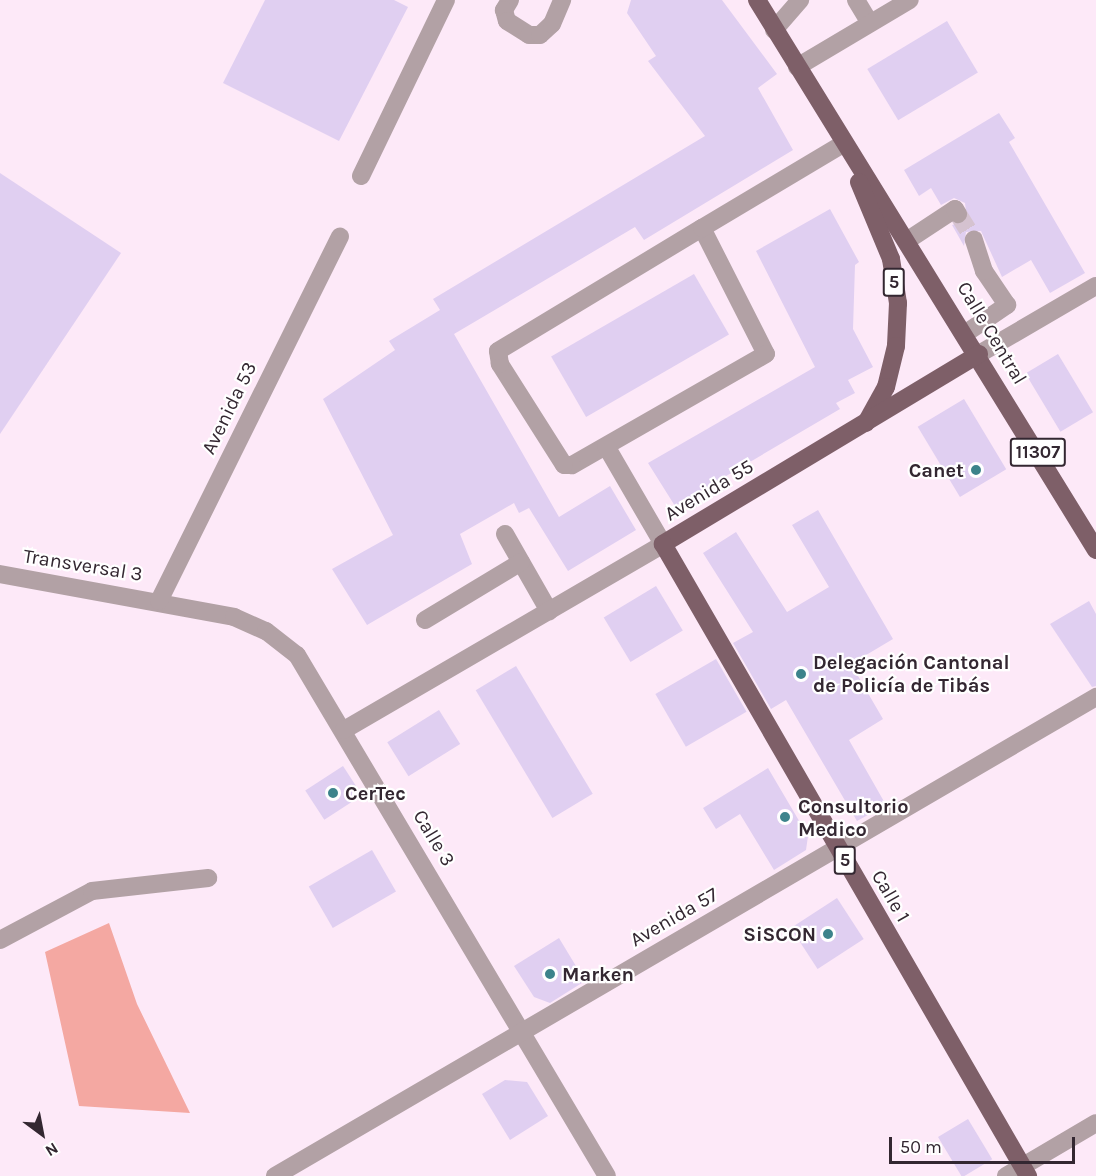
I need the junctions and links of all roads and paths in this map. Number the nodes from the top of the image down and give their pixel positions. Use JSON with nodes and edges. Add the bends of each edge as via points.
{"nodes":[{"id":1,"x":446,"y":0,"type":"edge"},
{"id":2,"x":510,"y":0,"type":"edge"},
{"id":3,"x":562,"y":0,"type":"edge"},
{"id":4,"x":758,"y":0,"type":"edge"},
{"id":5,"x":800,"y":0,"type":"edge"},
{"id":6,"x":856,"y":0,"type":"edge"},
{"id":7,"x":910,"y":0,"type":"edge"},
{"id":8,"x":870,"y":23,"type":"junction"},
{"id":9,"x":774,"y":30,"type":"junction"},
{"id":10,"x":796,"y":67,"type":"junction"},
{"id":11,"x":843,"y":144,"type":"junction"},
{"id":12,"x":361,"y":176,"type":"dead end"},
{"id":13,"x":958,"y":214,"type":"dead end"},
{"id":14,"x":702,"y":228,"type":"junction"},
{"id":15,"x":340,"y":236,"type":"dead end"},
{"id":16,"x":908,"y":240,"type":"junction"},
{"id":17,"x":974,"y":240,"type":"tunnel mouth"},
{"id":18,"x":1096,"y":286,"type":"edge"},
{"id":19,"x":966,"y":333,"type":"junction"},
{"id":20,"x":979,"y":354,"type":"junction"},
{"id":21,"x":866,"y":423,"type":"junction"},
{"id":22,"x":606,"y":446,"type":"junction"},
{"id":23,"x":505,"y":534,"type":"dead end"},
{"id":24,"x":663,"y":544,"type":"junction"},
{"id":25,"x":1096,"y":550,"type":"edge"},
{"id":26,"x":521,"y":562,"type":"junction"},
{"id":27,"x":0,"y":574,"type":"edge"},
{"id":28,"x":159,"y":601,"type":"junction"},
{"id":29,"x":549,"y":610,"type":"junction"},
{"id":30,"x":425,"y":620,"type":"dead end"},
{"id":31,"x":1096,"y":697,"type":"edge"},
{"id":32,"x":344,"y":730,"type":"junction"},
{"id":33,"x":837,"y":848,"type":"junction"},
{"id":34,"x":208,"y":878,"type":"dead end"},
{"id":35,"x":0,"y":940,"type":"edge"},
{"id":36,"x":522,"y":1031,"type":"junction"},
{"id":37,"x":1096,"y":1123,"type":"edge"},
{"id":38,"x":1025,"y":1171,"type":"edge"},
{"id":39,"x":275,"y":1176,"type":"edge"},
{"id":40,"x":607,"y":1176,"type":"edge"},
{"id":41,"x":1006,"y":1176,"type":"edge"}],
"edges":[{"from":1,"to":12,"type":"street"},
{"from":2,"to":3,"type":"street","via":[[504,9],[507,21],[529,35],[540,35],[552,24]]},
{"from":4,"to":9,"type":"main road","name":"Calle Central","number":"5"},
{"from":5,"to":9,"type":"street"},
{"from":6,"to":8,"type":"street"},
{"from":7,"to":8,"type":"street"},
{"from":8,"to":10,"type":"street"},
{"from":9,"to":10,"type":"main road","name":"Calle Central","number":"5"},
{"from":10,"to":11,"type":"main road","name":"Calle Central","number":"5"},
{"from":11,"to":14,"type":"street"},
{"from":11,"to":16,"type":"main road","name":"Calle Central","number":"5"},
{"from":11,"to":21,"type":"main road","name":"Calle Central","number":"5","via":[[891,259],[898,303],[896,346],[886,387]]},
{"from":13,"to":16,"type":"street","via":[[955,209]]},
{"from":14,"to":22,"type":"street","via":[[766,354]]},
{"from":14,"to":22,"type":"street","via":[[498,351],[500,364],[559,462],[572,465]]},
{"from":15,"to":28,"type":"street","name":"Avenida 53"},
{"from":16,"to":19,"type":"main road","name":"Calle Central","number":"5"},
{"from":17,"to":19,"type":"street","via":[[984,271],[1008,305]]},
{"from":18,"to":20,"type":"street","name":"Avenida 55"},
{"from":19,"to":20,"type":"main road","name":"Calle Central","number":"5"},
{"from":20,"to":21,"type":"main road","name":"Avenida 55"},
{"from":20,"to":25,"type":"main road","name":"Calle Central","number":"11307"},
{"from":21,"to":24,"type":"main road","name":"Avenida 55"},
{"from":22,"to":24,"type":"street"},
{"from":23,"to":26,"type":"street"},
{"from":24,"to":29,"type":"street","name":"Avenida 55"},
{"from":24,"to":33,"type":"main road","name":"Calle 1","number":"5"},
{"from":26,"to":29,"type":"street"},
{"from":26,"to":30,"type":"street"},
{"from":27,"to":28,"type":"street","name":"Transversal 3"},
{"from":28,"to":32,"type":"street","name":"Calle 3","via":[[234,617],[266,631],[297,655]]},
{"from":29,"to":32,"type":"street","name":"Avenida 55"},
{"from":31,"to":33,"type":"street","name":"Avenida 57"},
{"from":32,"to":36,"type":"street","name":"Calle 3"},
{"from":33,"to":36,"type":"street","name":"Avenida 57"},
{"from":33,"to":38,"type":"main road","name":"Calle 1","number":"5"},
{"from":34,"to":35,"type":"street","via":[[92,891]]},
{"from":36,"to":39,"type":"street","name":"Avenida 57"},
{"from":36,"to":40,"type":"street","name":"Calle 3"},
{"from":37,"to":38,"type":"street"},
{"from":38,"to":41,"type":"street"}]}
